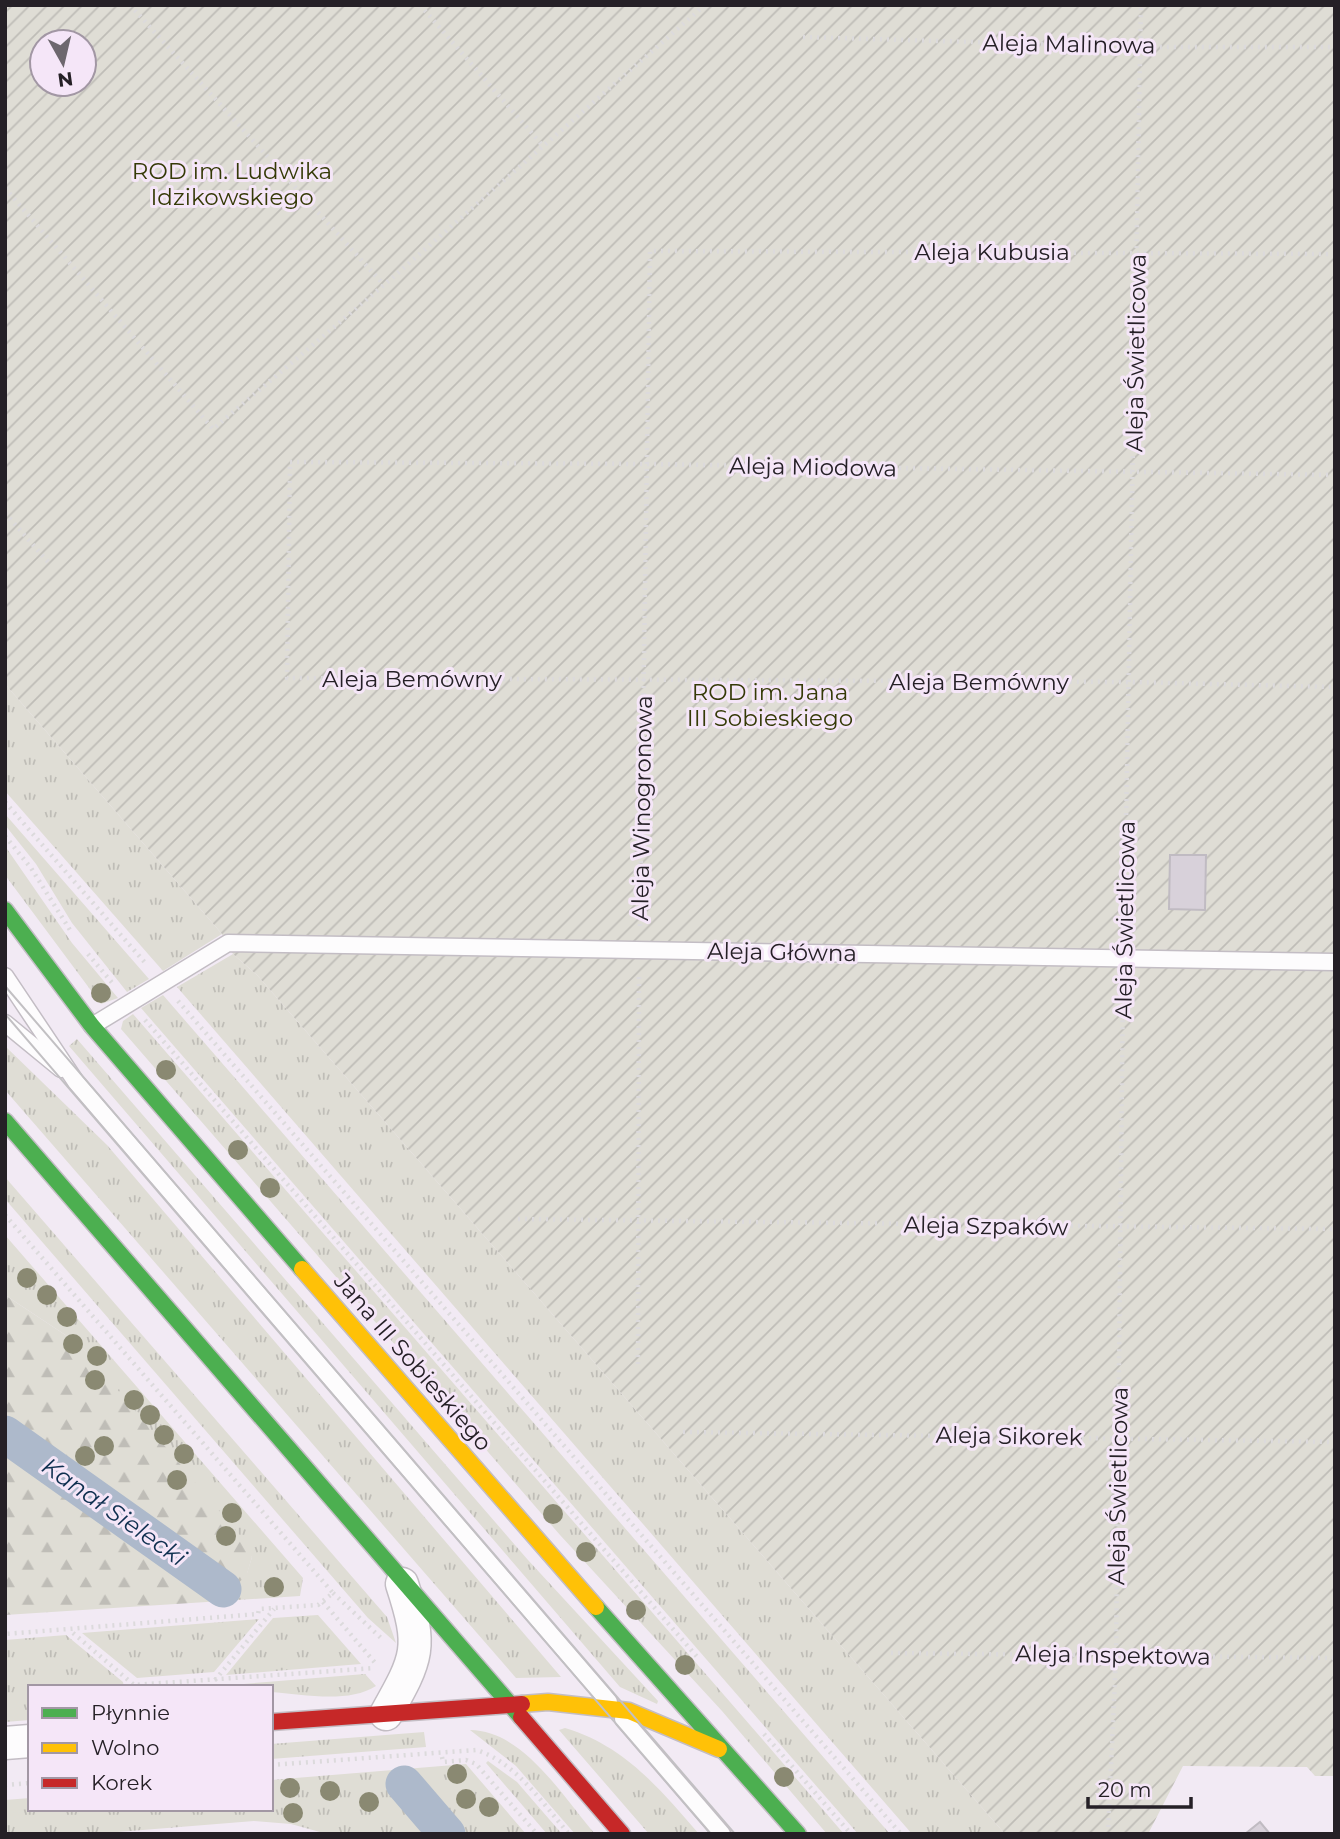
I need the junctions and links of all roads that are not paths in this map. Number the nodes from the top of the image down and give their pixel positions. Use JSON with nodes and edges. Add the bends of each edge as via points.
{"nodes":[{"id":1,"x":5,"y":911,"type":"edge"},
{"id":2,"x":1335,"y":962,"type":"edge"},
{"id":3,"x":5,"y":976,"type":"edge"},
{"id":4,"x":5,"y":1023,"type":"edge"},
{"id":5,"x":92,"y":1026,"type":"junction"},
{"id":6,"x":76,"y":1082,"type":"junction"},
{"id":7,"x":5,"y":1121,"type":"edge"},
{"id":8,"x":400,"y":1576,"type":"junction"},
{"id":9,"x":510,"y":1704,"type":"junction"},
{"id":10,"x":615,"y":1709,"type":"junction"},
{"id":11,"x":386,"y":1714,"type":"junction"},
{"id":12,"x":273,"y":1722,"type":"edge"},
{"id":13,"x":28,"y":1741,"type":"edge"},
{"id":14,"x":5,"y":1743,"type":"edge"},
{"id":15,"x":727,"y":1752,"type":"junction"},
{"id":16,"x":622,"y":1834,"type":"edge"},
{"id":17,"x":722,"y":1834,"type":"edge"},
{"id":18,"x":798,"y":1834,"type":"edge"}],
"edges":[{"from":1,"to":5,"type":"main road","name":"Jana III Sobieskiego"},
{"from":2,"to":5,"type":"lane","name":"Aleja Główna","via":[[228,943]]},
{"from":3,"to":6,"type":"lane"},
{"from":4,"to":6,"type":"lane"},
{"from":5,"to":15,"type":"main road","name":"Jana III Sobieskiego"},
{"from":6,"to":10,"type":"lane"},
{"from":7,"to":8,"type":"main road"},
{"from":8,"to":9,"type":"main road"},
{"from":8,"to":11,"type":"street","via":[[413,1616],[416,1650]]},
{"from":9,"to":10,"type":"main road","via":[[548,1702]]},
{"from":9,"to":11,"type":"main road"},
{"from":9,"to":16,"type":"main road"},
{"from":10,"to":15,"type":"main road"},
{"from":10,"to":17,"type":"lane"},
{"from":11,"to":12,"type":"main road"},
{"from":13,"to":14,"type":"street"},
{"from":15,"to":18,"type":"main road","name":"Jana III Sobieskiego"}]}
